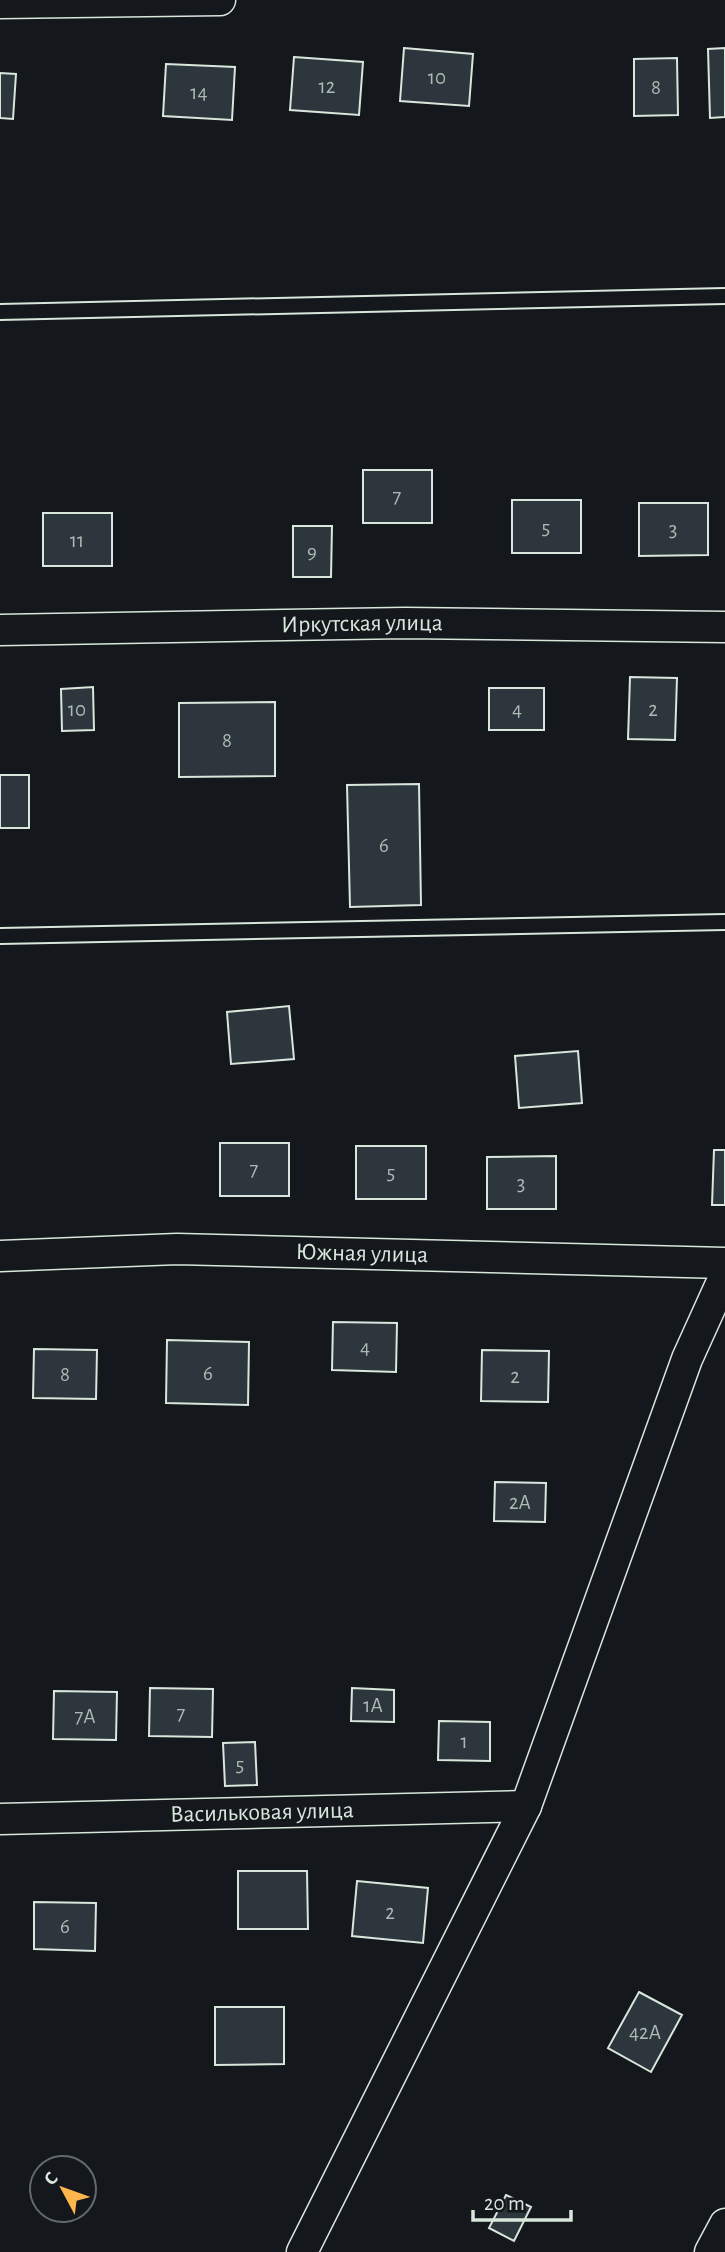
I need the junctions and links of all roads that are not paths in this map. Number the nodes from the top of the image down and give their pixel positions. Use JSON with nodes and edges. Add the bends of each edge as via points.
{"nodes":[{"id":1,"x":220,"y":0,"type":"edge"},
{"id":2,"x":0,"y":3,"type":"edge"},
{"id":3,"x":725,"y":296,"type":"edge"},
{"id":4,"x":0,"y":312,"type":"edge"},
{"id":5,"x":725,"y":627,"type":"edge"},
{"id":6,"x":0,"y":630,"type":"edge"},
{"id":7,"x":725,"y":922,"type":"edge"},
{"id":8,"x":0,"y":936,"type":"edge"},
{"id":9,"x":0,"y":1256,"type":"edge"},
{"id":10,"x":725,"y":1263,"type":"edge"},
{"id":11,"x":725,"y":1276,"type":"edge"},
{"id":12,"x":526,"y":1806,"type":"junction"},
{"id":13,"x":0,"y":1819,"type":"edge"},
{"id":14,"x":725,"y":2224,"type":"edge"},
{"id":15,"x":302,"y":2252,"type":"edge"},
{"id":16,"x":710,"y":2252,"type":"edge"}],
"edges":[{"from":1,"to":2,"type":"street"},
{"from":3,"to":4,"type":"lane"},
{"from":5,"to":6,"type":"street","name":"Иркутская улица","via":[[405,623]]},
{"from":7,"to":8,"type":"lane"},
{"from":9,"to":10,"type":"street","name":"Южная улица","via":[[177,1249]]},
{"from":11,"to":12,"type":"street","via":[[687,1359]]},
{"from":12,"to":13,"type":"street","name":"Васильковая улица"},
{"from":12,"to":15,"type":"street"},
{"from":14,"to":16,"type":"street"}]}
